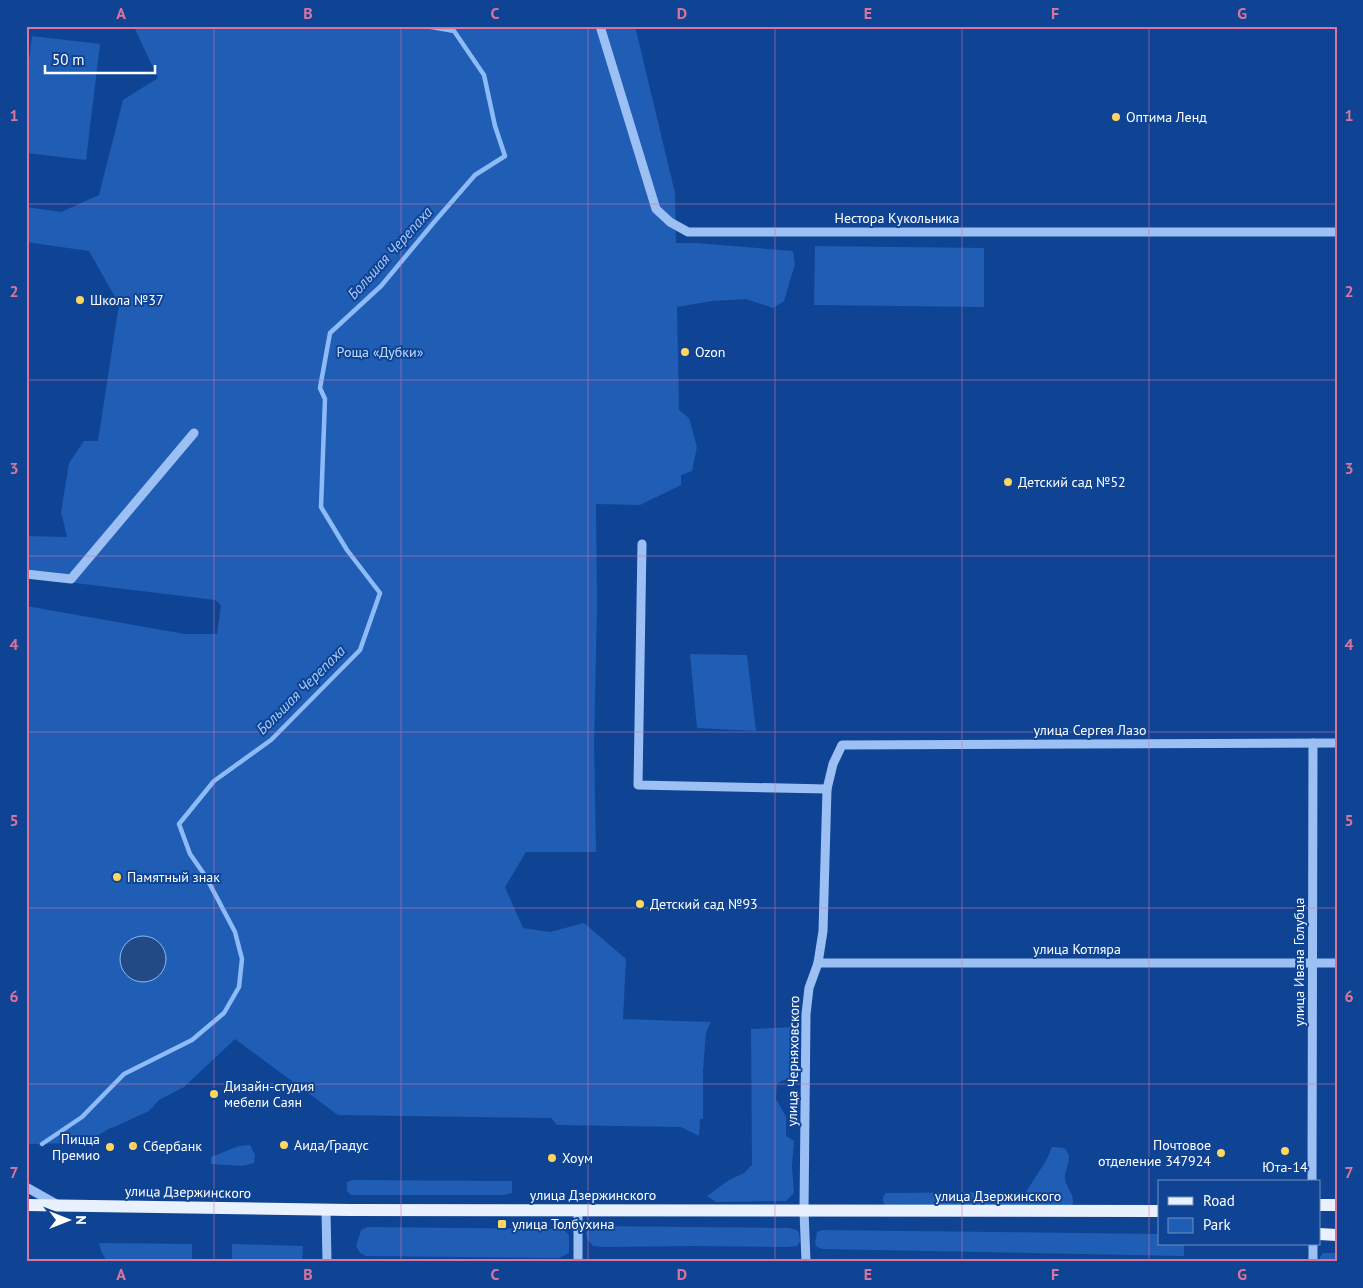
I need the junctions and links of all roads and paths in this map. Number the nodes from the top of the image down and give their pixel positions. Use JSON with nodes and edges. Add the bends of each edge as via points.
{"nodes":[{"id":1,"x":600,"y":26,"type":"edge"},
{"id":2,"x":1337,"y":232,"type":"edge"},
{"id":3,"x":194,"y":433,"type":"dead end"},
{"id":4,"x":642,"y":544,"type":"dead end"},
{"id":5,"x":26,"y":574,"type":"edge"},
{"id":6,"x":1313,"y":743,"type":"junction"},
{"id":7,"x":1337,"y":743,"type":"edge"},
{"id":8,"x":842,"y":745,"type":"joint"},
{"id":9,"x":826,"y":789,"type":"junction"},
{"id":10,"x":818,"y":963,"type":"junction"},
{"id":11,"x":1312,"y":963,"type":"junction"},
{"id":12,"x":1337,"y":963,"type":"edge"},
{"id":13,"x":1312,"y":1180,"type":"edge"},
{"id":14,"x":26,"y":1187,"type":"edge"},
{"id":15,"x":26,"y":1205,"type":"edge"},
{"id":16,"x":58,"y":1205,"type":"junction"},
{"id":17,"x":1320,"y":1205,"type":"edge"},
{"id":18,"x":1337,"y":1205,"type":"edge"},
{"id":19,"x":326,"y":1210,"type":"junction"},
{"id":20,"x":578,"y":1210,"type":"junction"},
{"id":21,"x":804,"y":1211,"type":"junction"},
{"id":22,"x":1158,"y":1211,"type":"edge"},
{"id":23,"x":1320,"y":1234,"type":"edge"},
{"id":24,"x":1337,"y":1235,"type":"edge"},
{"id":25,"x":1313,"y":1246,"type":"edge"},
{"id":26,"x":327,"y":1262,"type":"edge"},
{"id":27,"x":578,"y":1262,"type":"edge"},
{"id":28,"x":806,"y":1262,"type":"edge"},
{"id":29,"x":1313,"y":1262,"type":"edge"}],
"edges":[{"from":1,"to":2,"type":"street","name":"Нестора Кукольника","via":[[656,209],[688,232]]},
{"from":3,"to":5,"type":"street","via":[[72,579]]},
{"from":4,"to":9,"type":"street","via":[[638,785]]},
{"from":6,"to":7,"type":"street","name":"улица Сергея Лазо"},
{"from":6,"to":8,"type":"street","name":"улица Сергея Лазо"},
{"from":6,"to":11,"type":"street","name":"улица Ивана Голубца"},
{"from":8,"to":9,"type":"street","name":"улица Черняховского"},
{"from":9,"to":10,"type":"street","name":"улица Черняховского","via":[[823,931]]},
{"from":10,"to":11,"type":"street","name":"улица Котляра"},
{"from":10,"to":21,"type":"street","name":"улица Черняховского","via":[[809,988],[806,1014]]},
{"from":11,"to":12,"type":"street","name":"улица Котляра"},
{"from":11,"to":13,"type":"street","name":"улица Ивана Голубца"},
{"from":14,"to":16,"type":"street"},
{"from":15,"to":16,"type":"main road","name":"улица Дзержинского"},
{"from":16,"to":19,"type":"main road","name":"улица Дзержинского"},
{"from":17,"to":18,"type":"main road"},
{"from":19,"to":20,"type":"main road","name":"улица Дзержинского"},
{"from":19,"to":26,"type":"street"},
{"from":20,"to":21,"type":"main road","name":"улица Дзержинского"},
{"from":20,"to":27,"type":"street"},
{"from":21,"to":22,"type":"main road","name":"улица Дзержинского"},
{"from":21,"to":28,"type":"street","name":"улица Черняховского"},
{"from":23,"to":24,"type":"main road"},
{"from":25,"to":29,"type":"street"}]}
